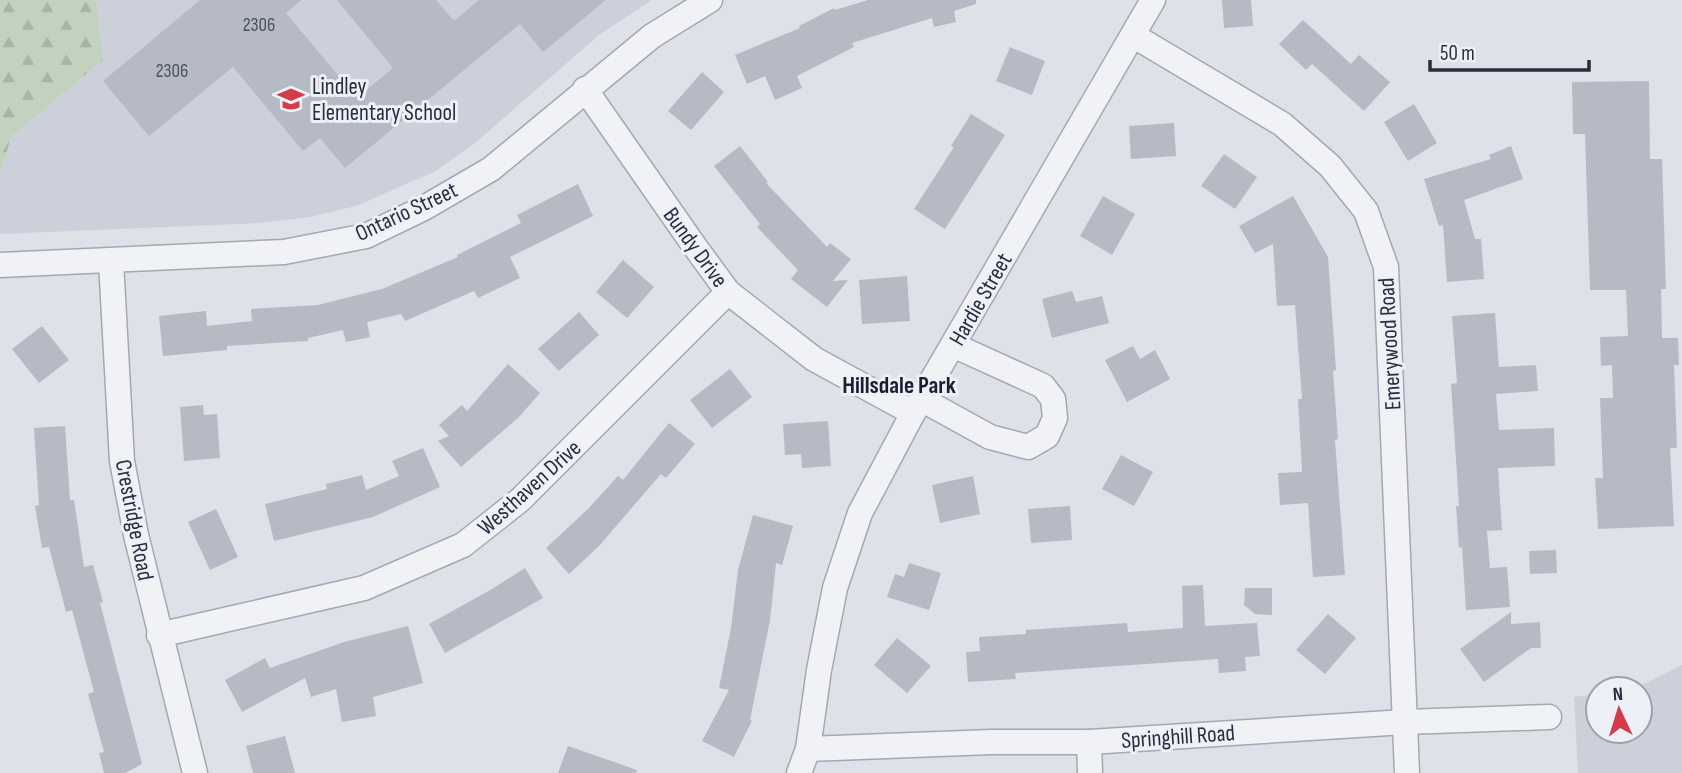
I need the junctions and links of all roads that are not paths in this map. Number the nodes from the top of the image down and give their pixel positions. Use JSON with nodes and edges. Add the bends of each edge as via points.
{"nodes":[{"id":1,"x":710,"y":0,"type":"edge"},
{"id":2,"x":1153,"y":0,"type":"edge"},
{"id":3,"x":1134,"y":36,"type":"junction"},
{"id":4,"x":585,"y":89,"type":"junction"},
{"id":5,"x":111,"y":261,"type":"junction"},
{"id":6,"x":0,"y":265,"type":"edge"},
{"id":7,"x":728,"y":292,"type":"junction"},
{"id":8,"x":953,"y":345,"type":"junction"},
{"id":9,"x":917,"y":406,"type":"junction"},
{"id":10,"x":159,"y":635,"type":"junction"},
{"id":11,"x":1549,"y":717,"type":"dead end"},
{"id":12,"x":1405,"y":722,"type":"junction"},
{"id":13,"x":1089,"y":742,"type":"junction"},
{"id":14,"x":808,"y":749,"type":"junction"},
{"id":15,"x":195,"y":773,"type":"edge"},
{"id":16,"x":799,"y":773,"type":"edge"},
{"id":17,"x":1090,"y":773,"type":"edge"},
{"id":18,"x":1407,"y":773,"type":"edge"}],
"edges":[{"from":1,"to":4,"type":"street","name":"Ontario Street","via":[[652,36]]},
{"from":2,"to":3,"type":"street","name":"Hardie Street"},
{"from":3,"to":8,"type":"street","name":"Hardie Street"},
{"from":3,"to":12,"type":"street","name":"Emerywood Road","via":[[1282,124],[1330,166],[1366,211],[1386,267]]},
{"from":4,"to":5,"type":"street","name":"Ontario Street","via":[[491,169],[366,236],[284,252]]},
{"from":4,"to":7,"type":"street","name":"Bundy Drive"},
{"from":5,"to":6,"type":"street","name":"Ontario Street"},
{"from":5,"to":10,"type":"street","name":"Crestridge Road","via":[[122,461]]},
{"from":7,"to":9,"type":"street","name":"Bundy Drive","via":[[814,359]]},
{"from":7,"to":10,"type":"street","name":"Westhaven Drive","via":[[520,500],[463,545],[364,588]]},
{"from":8,"to":9,"type":"street","name":"Hardie Street"},
{"from":8,"to":9,"type":"street","name":"Bundy Drive","via":[[1043,386],[1053,399],[1055,418],[1048,436],[1028,447],[990,437]]},
{"from":9,"to":14,"type":"street","name":"Hardie Street","via":[[860,513],[835,588]]},
{"from":10,"to":15,"type":"street","name":"Crestridge Road"},
{"from":11,"to":12,"type":"street","name":"Springhill Road"},
{"from":12,"to":13,"type":"street","name":"Springhill Road"},
{"from":12,"to":18,"type":"street","name":"Emerywood Road"},
{"from":13,"to":14,"type":"street","name":"Springhill Road"},
{"from":13,"to":17,"type":"street"},
{"from":14,"to":16,"type":"street","name":"Hardie Street"}]}
